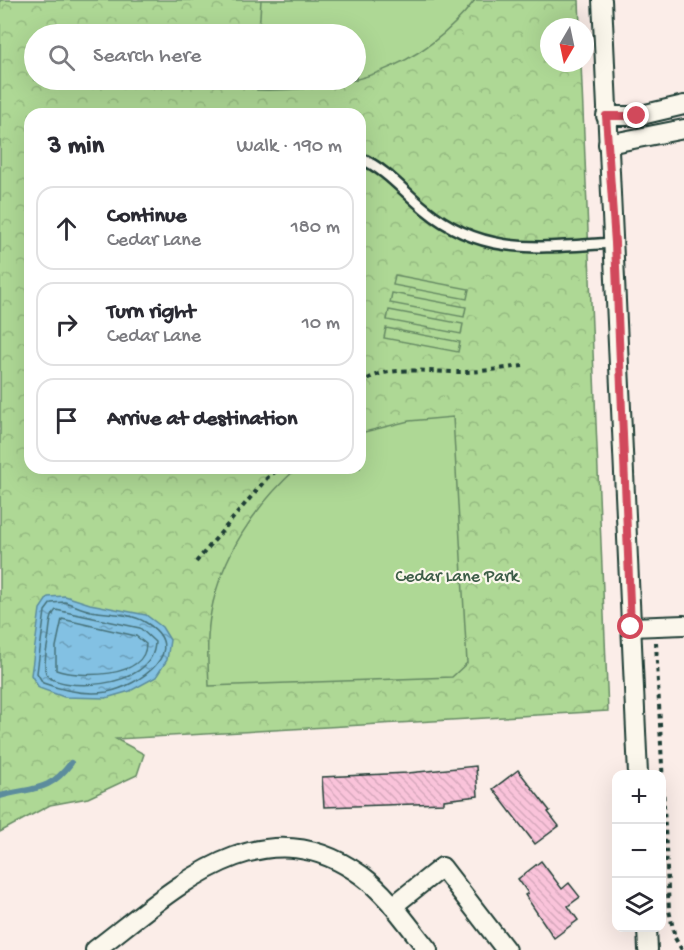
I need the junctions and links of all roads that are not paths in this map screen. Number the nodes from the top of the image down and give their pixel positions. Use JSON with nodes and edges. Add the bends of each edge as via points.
{"nodes":[{"id":1,"x":602,"y":0,"type":"edge"},
{"id":2,"x":684,"y":105,"type":"edge"},
{"id":3,"x":606,"y":116,"type":"junction"},
{"id":4,"x":684,"y":129,"type":"edge"},
{"id":5,"x":608,"y":144,"type":"junction"},
{"id":6,"x":366,"y":161,"type":"edge"},
{"id":7,"x":615,"y":243,"type":"junction"},
{"id":8,"x":684,"y":625,"type":"edge"},
{"id":9,"x":631,"y":627,"type":"junction"},
{"id":10,"x":638,"y":770,"type":"edge"},
{"id":11,"x":393,"y":906,"type":"junction"},
{"id":12,"x":647,"y":932,"type":"edge"},
{"id":13,"x":96,"y":950,"type":"edge"},
{"id":14,"x":428,"y":950,"type":"edge"},
{"id":15,"x":506,"y":950,"type":"edge"},
{"id":16,"x":648,"y":950,"type":"edge"}],
"edges":[{"from":1,"to":3,"type":"street"},
{"from":2,"to":3,"type":"street","via":[[637,116]]},
{"from":3,"to":5,"type":"street"},
{"from":4,"to":5,"type":"street"},
{"from":5,"to":7,"type":"street"},
{"from":6,"to":7,"type":"lane","via":[[378,166],[424,208],[471,238],[517,246]]},
{"from":7,"to":9,"type":"street"},
{"from":8,"to":9,"type":"street"},
{"from":9,"to":10,"type":"street"},
{"from":11,"to":13,"type":"street","via":[[361,876],[335,861],[308,851],[258,849],[223,859],[195,876]]},
{"from":11,"to":14,"type":"street"},
{"from":11,"to":15,"type":"street","via":[[442,867]]},
{"from":12,"to":16,"type":"street"}]}
